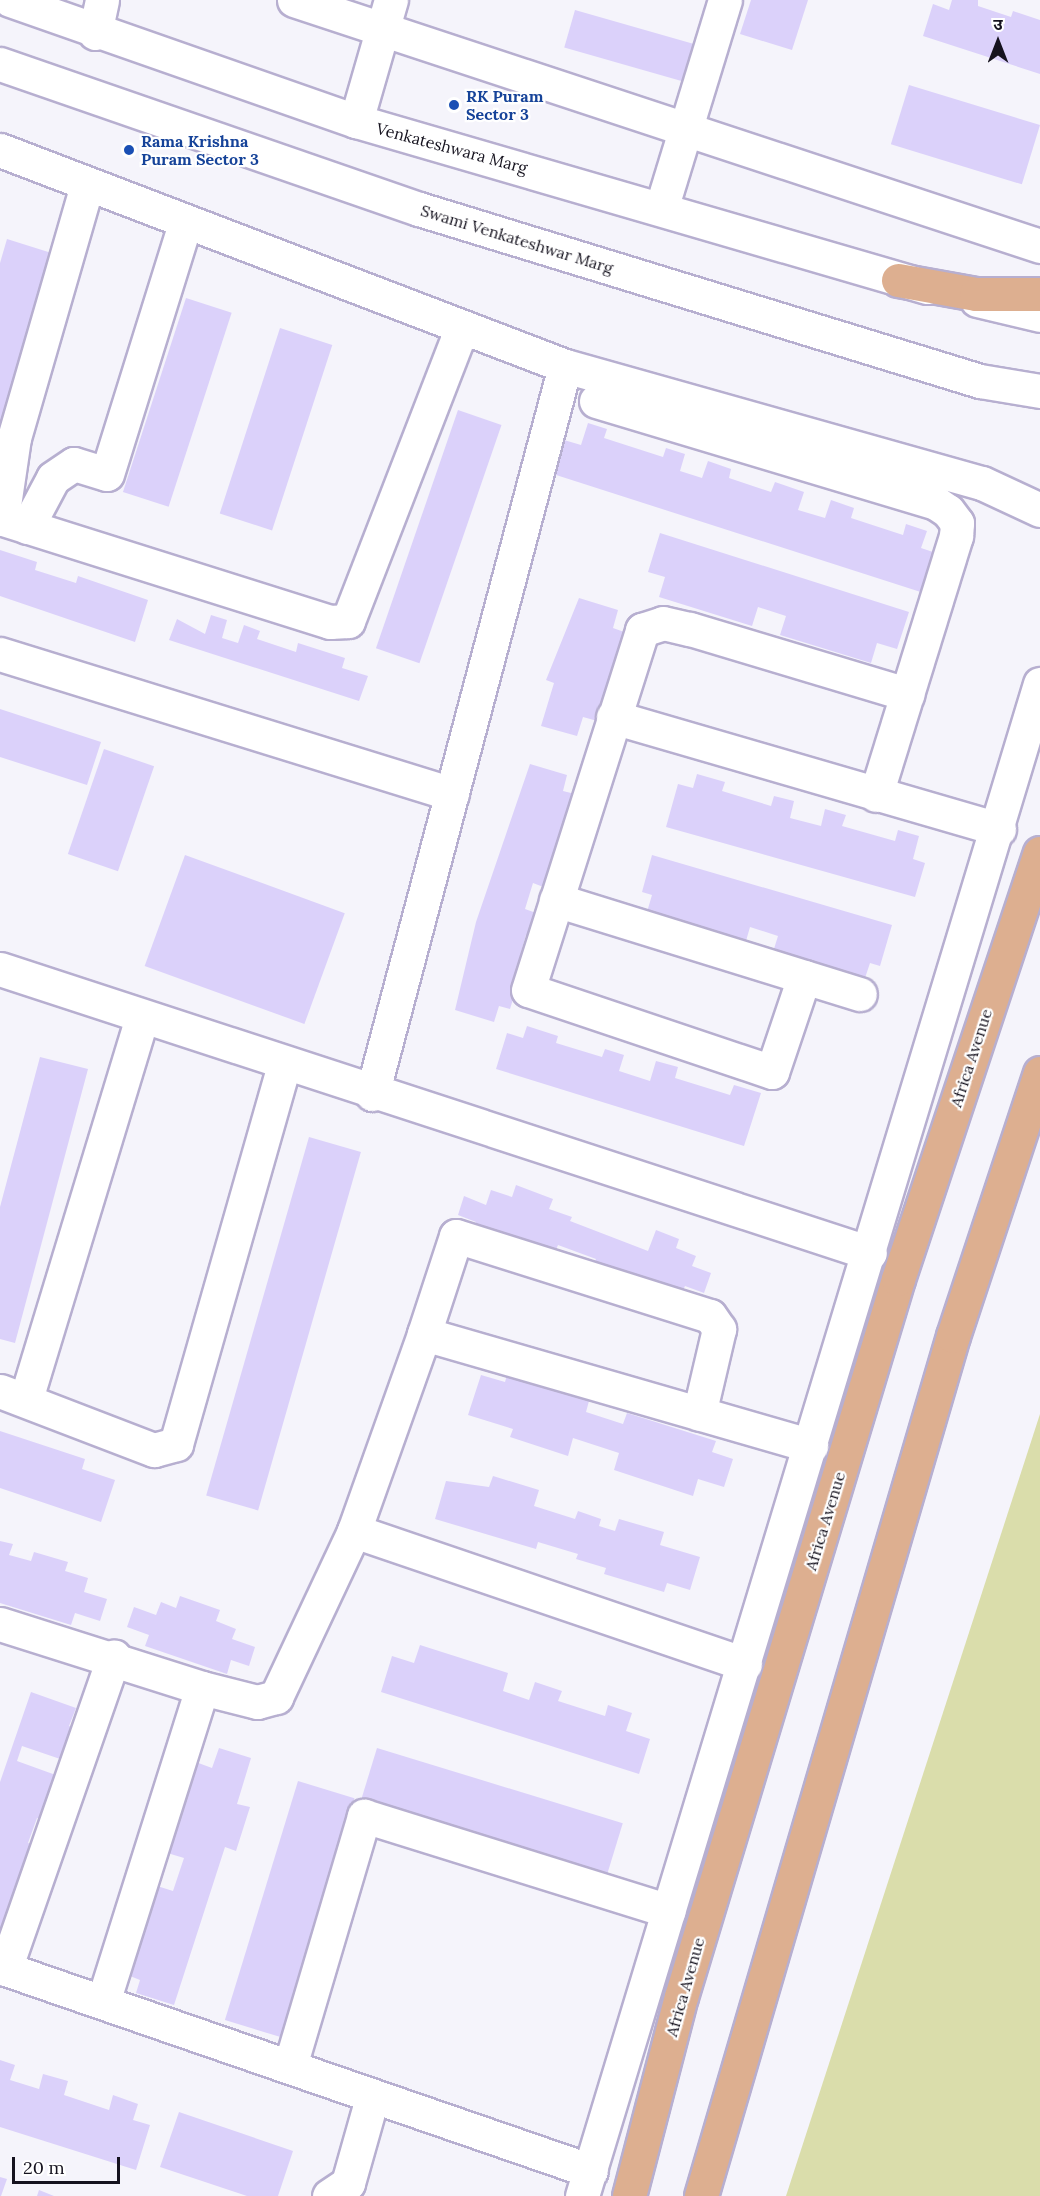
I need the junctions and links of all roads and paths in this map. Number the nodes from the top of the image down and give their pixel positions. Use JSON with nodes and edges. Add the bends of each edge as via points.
{"nodes":[{"id":1,"x":10,"y":0,"type":"edge"},
{"id":2,"x":102,"y":0,"type":"edge"},
{"id":3,"x":294,"y":0,"type":"edge"},
{"id":4,"x":725,"y":0,"type":"edge"},
{"id":5,"x":387,"y":14,"type":"edge"},
{"id":6,"x":95,"y":33,"type":"junction"},
{"id":7,"x":0,"y":64,"type":"edge"},
{"id":8,"x":356,"y":122,"type":"junction"},
{"id":9,"x":687,"y":128,"type":"junction"},
{"id":10,"x":0,"y":150,"type":"edge"},
{"id":11,"x":87,"y":185,"type":"junction"},
{"id":12,"x":662,"y":206,"type":"junction"},
{"id":13,"x":184,"y":223,"type":"junction"},
{"id":14,"x":1040,"y":246,"type":"edge"},
{"id":15,"x":898,"y":280,"type":"junction"},
{"id":16,"x":1040,"y":294,"type":"edge"},
{"id":17,"x":1040,"y":315,"type":"edge"},
{"id":18,"x":461,"y":329,"type":"junction"},
{"id":19,"x":565,"y":366,"type":"junction"},
{"id":20,"x":1040,"y":391,"type":"edge"},
{"id":21,"x":596,"y":400,"type":"dead end"},
{"id":22,"x":1040,"y":510,"type":"edge"},
{"id":23,"x":10,"y":521,"type":"edge"},
{"id":24,"x":0,"y":654,"type":"edge"},
{"id":25,"x":1040,"y":684,"type":"edge"},
{"id":26,"x":907,"y":694,"type":"junction"},
{"id":27,"x":613,"y":717,"type":"junction"},
{"id":28,"x":452,"y":794,"type":"junction"},
{"id":29,"x":876,"y":795,"type":"junction"},
{"id":30,"x":999,"y":829,"type":"junction"},
{"id":31,"x":1040,"y":853,"type":"edge"},
{"id":32,"x":556,"y":900,"type":"junction"},
{"id":33,"x":0,"y":969,"type":"edge"},
{"id":34,"x":804,"y":977,"type":"junction"},
{"id":35,"x":860,"y":994,"type":"dead end"},
{"id":36,"x":142,"y":1017,"type":"junction"},
{"id":37,"x":284,"y":1066,"type":"junction"},
{"id":38,"x":1040,"y":1072,"type":"edge"},
{"id":39,"x":372,"y":1094,"type":"junction"},
{"id":40,"x":870,"y":1253,"type":"junction"},
{"id":41,"x":424,"y":1334,"type":"junction"},
{"id":42,"x":13,"y":1395,"type":"edge"},
{"id":43,"x":699,"y":1414,"type":"junction"},
{"id":44,"x":811,"y":1446,"type":"junction"},
{"id":45,"x":354,"y":1531,"type":"junction"},
{"id":46,"x":0,"y":1624,"type":"edge"},
{"id":47,"x":114,"y":1656,"type":"junction"},
{"id":48,"x":745,"y":1664,"type":"junction"},
{"id":49,"x":202,"y":1688,"type":"junction"},
{"id":50,"x":669,"y":1911,"type":"junction"},
{"id":51,"x":3,"y":1968,"type":"edge"},
{"id":52,"x":103,"y":2002,"type":"junction"},
{"id":53,"x":290,"y":2066,"type":"junction"},
{"id":54,"x":372,"y":2098,"type":"junction"},
{"id":55,"x":587,"y":2184,"type":"edge"},
{"id":56,"x":329,"y":2196,"type":"edge"},
{"id":57,"x":629,"y":2196,"type":"edge"},
{"id":58,"x":701,"y":2196,"type":"edge"}],
"edges":[{"from":1,"to":6,"type":"street","name":"Venkateshwara Marg"},
{"from":2,"to":6,"type":"street"},
{"from":3,"to":5,"type":"street"},
{"from":4,"to":9,"type":"street"},
{"from":5,"to":8,"type":"street"},
{"from":5,"to":9,"type":"street"},
{"from":6,"to":8,"type":"street","name":"Venkateshwara Marg"},
{"from":7,"to":20,"type":"street","name":"Swami Venkateshwar Marg","via":[[419,209],[980,381]]},
{"from":8,"to":12,"type":"street","name":"Venkateshwara Marg"},
{"from":9,"to":12,"type":"street"},
{"from":9,"to":14,"type":"street"},
{"from":10,"to":11,"type":"street"},
{"from":11,"to":13,"type":"street"},
{"from":11,"to":23,"type":"street","via":[[14,438]]},
{"from":12,"to":15,"type":"street","name":"Venkateshwara Marg"},
{"from":13,"to":18,"type":"street"},
{"from":13,"to":23,"type":"street","via":[[107,474],[74,464],[53,478]]},
{"from":15,"to":16,"type":"main road","via":[[976,294]]},
{"from":15,"to":17,"type":"street"},
{"from":18,"to":19,"type":"street"},
{"from":18,"to":23,"type":"street","via":[[348,621],[330,622]]},
{"from":19,"to":22,"type":"street","via":[[982,483]]},
{"from":19,"to":28,"type":"street"},
{"from":21,"to":26,"type":"street","via":[[936,503],[948,511],[957,523],[956,536]]},
{"from":24,"to":28,"type":"street"},
{"from":25,"to":30,"type":"street"},
{"from":26,"to":27,"type":"street","via":[[663,623],[642,630]]},
{"from":26,"to":29,"type":"street"},
{"from":27,"to":29,"type":"street"},
{"from":27,"to":32,"type":"street"},
{"from":28,"to":39,"type":"street"},
{"from":29,"to":30,"type":"street"},
{"from":30,"to":40,"type":"street"},
{"from":31,"to":57,"type":"main road","name":"Africa Avenue","via":[[898,1279],[681,1997]]},
{"from":32,"to":34,"type":"street"},
{"from":32,"to":34,"type":"street","via":[[528,990],[772,1072]]},
{"from":33,"to":36,"type":"street"},
{"from":34,"to":35,"type":"street"},
{"from":36,"to":37,"type":"street"},
{"from":36,"to":42,"type":"street"},
{"from":37,"to":39,"type":"street"},
{"from":37,"to":42,"type":"street","via":[[176,1444],[154,1450]]},
{"from":38,"to":58,"type":"main road","via":[[950,1347]]},
{"from":39,"to":40,"type":"street"},
{"from":40,"to":44,"type":"street"},
{"from":41,"to":43,"type":"street"},
{"from":41,"to":43,"type":"street","via":[[456,1236],[710,1316],[719,1329]]},
{"from":41,"to":45,"type":"street"},
{"from":43,"to":44,"type":"street"},
{"from":44,"to":48,"type":"street"},
{"from":45,"to":48,"type":"street"},
{"from":45,"to":49,"type":"street","via":[[285,1689],[257,1702]]},
{"from":46,"to":47,"type":"street"},
{"from":47,"to":49,"type":"street"},
{"from":47,"to":51,"type":"street"},
{"from":48,"to":50,"type":"street"},
{"from":49,"to":52,"type":"street"},
{"from":50,"to":53,"type":"street","via":[[364,1816]]},
{"from":50,"to":55,"type":"street"},
{"from":51,"to":52,"type":"street"},
{"from":52,"to":53,"type":"street"},
{"from":53,"to":54,"type":"street"},
{"from":54,"to":55,"type":"street"},
{"from":54,"to":56,"type":"street","via":[[348,2183]]}]}
